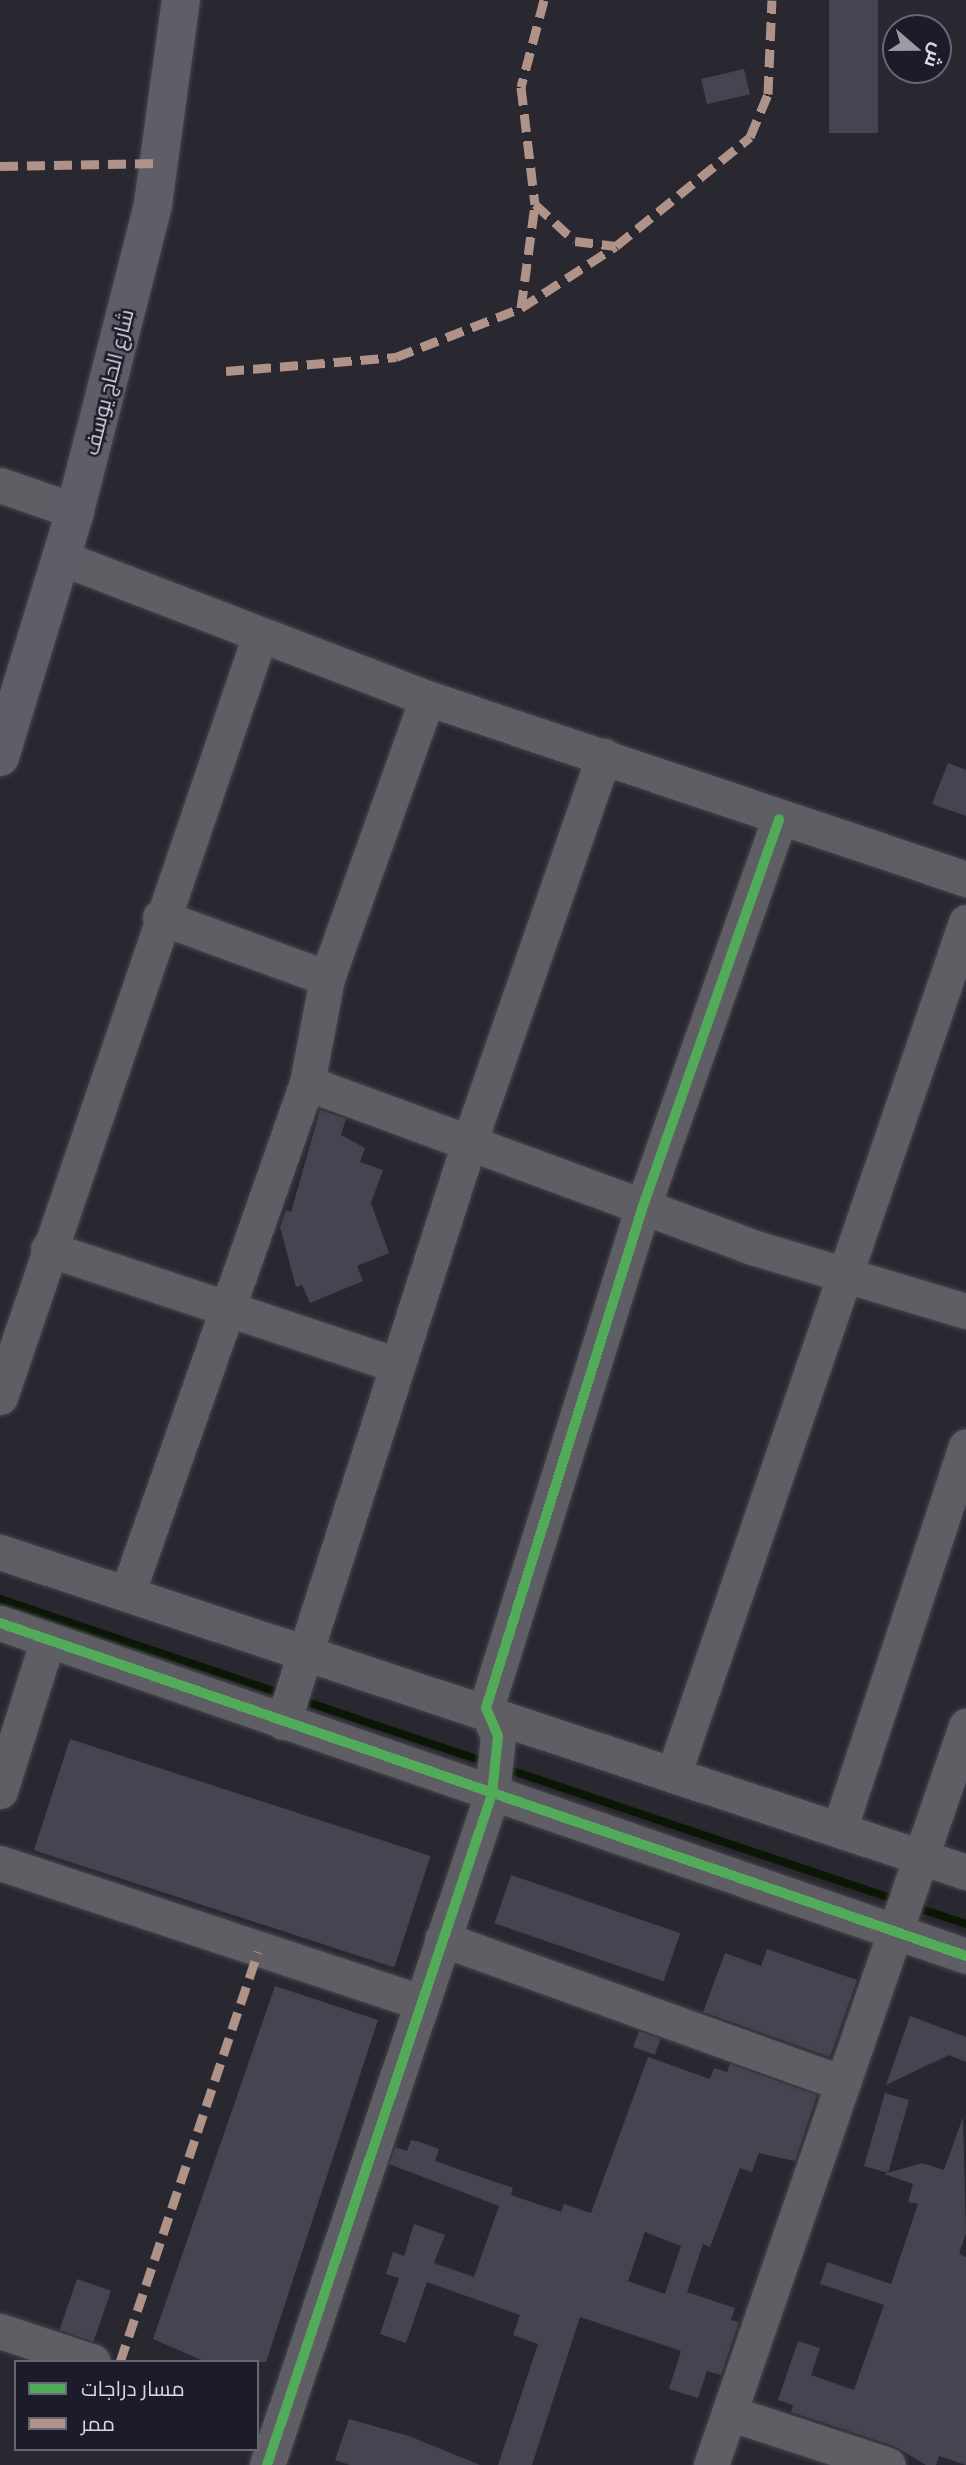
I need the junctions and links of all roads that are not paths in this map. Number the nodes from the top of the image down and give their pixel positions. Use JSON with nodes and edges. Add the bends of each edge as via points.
{"nodes":[{"id":1,"x":181,"y":0,"type":"edge"},
{"id":2,"x":0,"y":485,"type":"edge"},
{"id":3,"x":75,"y":511,"type":"junction"},
{"id":4,"x":62,"y":558,"type":"junction"},
{"id":5,"x":259,"y":638,"type":"junction"},
{"id":6,"x":426,"y":698,"type":"junction"},
{"id":7,"x":604,"y":756,"type":"junction"},
{"id":8,"x":0,"y":757,"type":"edge"},
{"id":9,"x":779,"y":819,"type":"junction"},
{"id":10,"x":966,"y":879,"type":"edge"},
{"id":11,"x":160,"y":917,"type":"junction"},
{"id":12,"x":966,"y":922,"type":"edge"},
{"id":13,"x":327,"y":978,"type":"junction"},
{"id":14,"x":307,"y":1083,"type":"junction"},
{"id":15,"x":469,"y":1143,"type":"junction"},
{"id":16,"x":643,"y":1206,"type":"junction"},
{"id":17,"x":48,"y":1249,"type":"junction"},
{"id":18,"x":841,"y":1273,"type":"junction"},
{"id":19,"x":226,"y":1310,"type":"junction"},
{"id":20,"x":966,"y":1311,"type":"edge"},
{"id":21,"x":396,"y":1365,"type":"junction"},
{"id":22,"x":0,"y":1397,"type":"edge"},
{"id":23,"x":966,"y":1446,"type":"edge"},
{"id":24,"x":0,"y":1552,"type":"edge"},
{"id":25,"x":127,"y":1594,"type":"junction"},
{"id":26,"x":0,"y":1623,"type":"edge"},
{"id":27,"x":48,"y":1639,"type":"junction"},
{"id":28,"x":293,"y":1692,"type":"junction"},
{"id":29,"x":486,"y":1708,"type":"junction"},
{"id":30,"x":966,"y":1726,"type":"edge"},
{"id":31,"x":673,"y":1775,"type":"junction"},
{"id":32,"x":495,"y":1776,"type":"junction"},
{"id":33,"x":0,"y":1791,"type":"edge"},
{"id":34,"x":839,"y":1830,"type":"junction"},
{"id":35,"x":921,"y":1857,"type":"junction"},
{"id":36,"x":0,"y":1863,"type":"edge"},
{"id":37,"x":966,"y":1872,"type":"edge"},
{"id":38,"x":894,"y":1932,"type":"junction"},
{"id":39,"x":442,"y":1939,"type":"junction"},
{"id":40,"x":966,"y":1956,"type":"edge"},
{"id":41,"x":421,"y":2002,"type":"junction"},
{"id":42,"x":843,"y":2083,"type":"junction"},
{"id":43,"x":0,"y":2331,"type":"edge"},
{"id":44,"x":87,"y":2360,"type":"edge"},
{"id":45,"x":729,"y":2413,"type":"junction"},
{"id":46,"x":269,"y":2421,"type":"edge"},
{"id":47,"x":267,"y":2465,"type":"edge"},
{"id":48,"x":711,"y":2465,"type":"edge"},
{"id":49,"x":888,"y":2465,"type":"edge"}],
"edges":[{"from":1,"to":3,"type":"main road","name":"شارع الحاج يوسف","via":[[153,204]]},
{"from":2,"to":3,"type":"street"},
{"from":3,"to":4,"type":"main road","name":"شارع الحاج يوسف"},
{"from":4,"to":5,"type":"street"},
{"from":4,"to":8,"type":"main road","name":"شارع الحاج يوسف"},
{"from":5,"to":6,"type":"street"},
{"from":5,"to":11,"type":"street"},
{"from":6,"to":7,"type":"street"},
{"from":6,"to":13,"type":"street"},
{"from":7,"to":9,"type":"street"},
{"from":7,"to":15,"type":"street"},
{"from":9,"to":10,"type":"street"},
{"from":9,"to":16,"type":"street"},
{"from":11,"to":13,"type":"street"},
{"from":11,"to":17,"type":"street"},
{"from":12,"to":18,"type":"street"},
{"from":13,"to":14,"type":"street"},
{"from":14,"to":15,"type":"street"},
{"from":14,"to":19,"type":"street"},
{"from":15,"to":16,"type":"street"},
{"from":15,"to":21,"type":"street"},
{"from":16,"to":18,"type":"street"},
{"from":16,"to":29,"type":"street"},
{"from":17,"to":19,"type":"street"},
{"from":17,"to":22,"type":"street"},
{"from":18,"to":20,"type":"street"},
{"from":18,"to":31,"type":"street"},
{"from":19,"to":21,"type":"street"},
{"from":19,"to":25,"type":"street"},
{"from":21,"to":28,"type":"street"},
{"from":23,"to":34,"type":"street"},
{"from":24,"to":25,"type":"street"},
{"from":25,"to":28,"type":"street"},
{"from":26,"to":27,"type":"street"},
{"from":27,"to":28,"type":"street"},
{"from":27,"to":33,"type":"street"},
{"from":28,"to":29,"type":"street"},
{"from":28,"to":32,"type":"street"},
{"from":29,"to":31,"type":"street"},
{"from":29,"to":32,"type":"street"},
{"from":30,"to":35,"type":"street"},
{"from":31,"to":34,"type":"street"},
{"from":32,"to":38,"type":"street"},
{"from":32,"to":39,"type":"street"},
{"from":34,"to":35,"type":"street"},
{"from":35,"to":37,"type":"street"},
{"from":35,"to":38,"type":"street"},
{"from":36,"to":41,"type":"street"},
{"from":38,"to":40,"type":"street"},
{"from":38,"to":42,"type":"street"},
{"from":39,"to":41,"type":"street"},
{"from":39,"to":42,"type":"street"},
{"from":41,"to":46,"type":"street"},
{"from":42,"to":45,"type":"street"},
{"from":43,"to":44,"type":"street"},
{"from":45,"to":48,"type":"street"},
{"from":45,"to":49,"type":"street"},
{"from":46,"to":47,"type":"street"}]}
